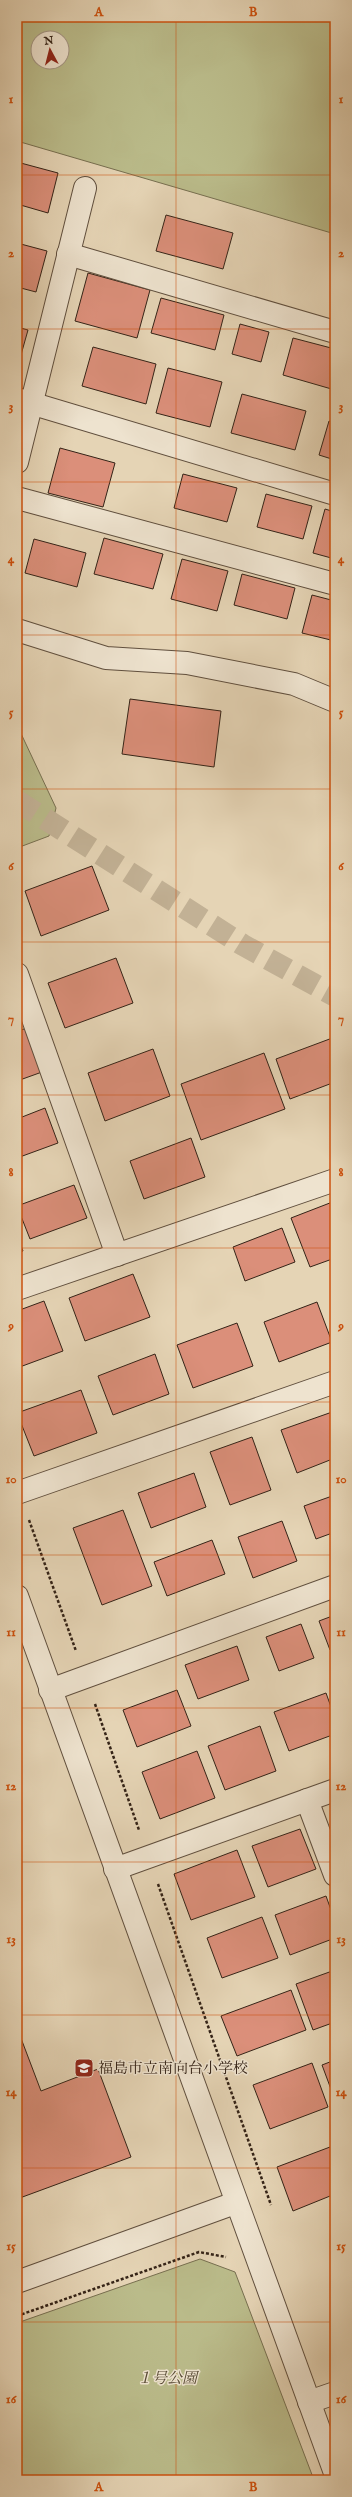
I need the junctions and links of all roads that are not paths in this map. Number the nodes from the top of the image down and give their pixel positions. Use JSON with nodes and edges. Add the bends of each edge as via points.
{"nodes":[{"id":1,"x":84,"y":188,"type":"dead end"},
{"id":2,"x":68,"y":254,"type":"junction"},
{"id":3,"x":335,"y":332,"type":"edge"},
{"id":4,"x":24,"y":401,"type":"edge"},
{"id":5,"x":17,"y":462,"type":"edge"},
{"id":6,"x":335,"y":494,"type":"edge"},
{"id":7,"x":17,"y":498,"type":"edge"},
{"id":8,"x":335,"y":584,"type":"edge"},
{"id":9,"x":17,"y":630,"type":"edge"},
{"id":10,"x":335,"y":701,"type":"edge"},
{"id":11,"x":17,"y":974,"type":"edge"},
{"id":12,"x":335,"y":1180,"type":"edge"},
{"id":13,"x":117,"y":1255,"type":"junction"},
{"id":14,"x":17,"y":1289,"type":"edge"},
{"id":15,"x":335,"y":1382,"type":"edge"},
{"id":16,"x":18,"y":1492,"type":"edge"},
{"id":17,"x":335,"y":1586,"type":"edge"},
{"id":18,"x":17,"y":1596,"type":"edge"},
{"id":19,"x":22,"y":1624,"type":"edge"},
{"id":20,"x":50,"y":1690,"type":"junction"},
{"id":21,"x":335,"y":1790,"type":"edge"},
{"id":22,"x":307,"y":1800,"type":"junction"},
{"id":23,"x":115,"y":1869,"type":"junction"},
{"id":24,"x":335,"y":1875,"type":"edge"},
{"id":25,"x":235,"y":2203,"type":"junction"},
{"id":26,"x":17,"y":2282,"type":"edge"},
{"id":27,"x":335,"y":2392,"type":"edge"},
{"id":28,"x":309,"y":2402,"type":"junction"},
{"id":29,"x":335,"y":2473,"type":"edge"}],
"edges":[{"from":1,"to":2,"type":"street"},
{"from":2,"to":3,"type":"street"},
{"from":2,"to":4,"type":"street"},
{"from":4,"to":5,"type":"street"},
{"from":4,"to":6,"type":"street"},
{"from":7,"to":8,"type":"street"},
{"from":9,"to":10,"type":"street","via":[[106,658],[187,663],[294,684]]},
{"from":11,"to":13,"type":"street"},
{"from":12,"to":13,"type":"street"},
{"from":13,"to":14,"type":"street"},
{"from":15,"to":16,"type":"street"},
{"from":17,"to":20,"type":"street"},
{"from":18,"to":19,"type":"street"},
{"from":19,"to":20,"type":"street"},
{"from":20,"to":23,"type":"street"},
{"from":21,"to":22,"type":"street"},
{"from":22,"to":23,"type":"street"},
{"from":22,"to":24,"type":"street"},
{"from":23,"to":25,"type":"street"},
{"from":25,"to":26,"type":"street"},
{"from":25,"to":28,"type":"street"},
{"from":27,"to":28,"type":"street"},
{"from":28,"to":29,"type":"street"}]}
